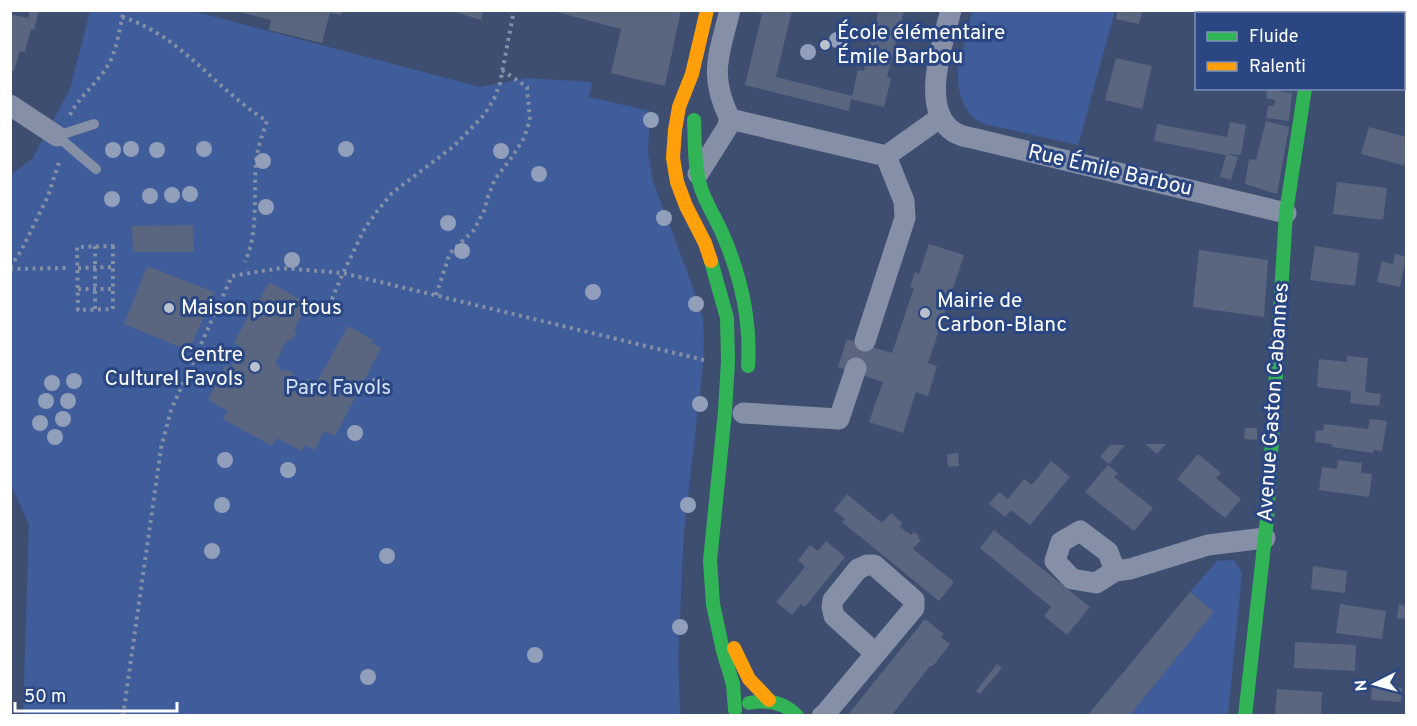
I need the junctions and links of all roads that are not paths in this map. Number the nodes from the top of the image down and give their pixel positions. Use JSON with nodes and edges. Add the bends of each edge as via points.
{"nodes":[{"id":1,"x":707,"y":10,"type":"edge"},
{"id":2,"x":730,"y":10,"type":"edge"},
{"id":3,"x":951,"y":10,"type":"edge"},
{"id":4,"x":692,"y":74,"type":"junction"},
{"id":5,"x":1305,"y":90,"type":"edge"},
{"id":6,"x":10,"y":105,"type":"edge"},
{"id":7,"x":941,"y":117,"type":"junction"},
{"id":8,"x":730,"y":119,"type":"junction"},
{"id":9,"x":94,"y":124,"type":"dead end"},
{"id":10,"x":63,"y":127,"type":"junction"},
{"id":11,"x":886,"y":156,"type":"junction"},
{"id":12,"x":96,"y":169,"type":"dead end"},
{"id":13,"x":698,"y":174,"type":"junction"},
{"id":14,"x":1286,"y":213,"type":"junction"},
{"id":15,"x":865,"y":341,"type":"dead end"},
{"id":16,"x":856,"y":368,"type":"dead end"},
{"id":17,"x":746,"y":383,"type":"dead end"},
{"id":18,"x":743,"y":413,"type":"dead end"},
{"id":19,"x":1264,"y":538,"type":"junction"},
{"id":20,"x":724,"y":570,"type":"dead end"},
{"id":21,"x":1116,"y":571,"type":"dead end"},
{"id":22,"x":875,"y":653,"type":"dead end"},
{"id":23,"x":769,"y":700,"type":"junction"},
{"id":24,"x":732,"y":713,"type":"edge"},
{"id":25,"x":797,"y":716,"type":"edge"},
{"id":26,"x":822,"y":716,"type":"edge"},
{"id":27,"x":1245,"y":716,"type":"edge"}],
"edges":[{"from":1,"to":4,"type":"street"},
{"from":2,"to":8,"type":"street","via":[[717,83]]},
{"from":3,"to":7,"type":"street","via":[[936,73],[936,102]]},
{"from":4,"to":13,"type":"street"},
{"from":4,"to":24,"type":"street","via":[[679,106],[674,158],[677,182],[705,243],[726,318],[725,411],[710,561],[713,604],[733,684]]},
{"from":5,"to":14,"type":"street","name":"Avenue Gaston Cabannes"},
{"from":6,"to":10,"type":"street"},
{"from":7,"to":11,"type":"street"},
{"from":7,"to":14,"type":"street","name":"Rue Émile Barbou","via":[[952,131],[972,138]]},
{"from":8,"to":11,"type":"street"},
{"from":8,"to":13,"type":"street"},
{"from":9,"to":10,"type":"lane"},
{"from":10,"to":12,"type":"lane"},
{"from":11,"to":15,"type":"street","via":[[904,201],[904,218]]},
{"from":13,"to":17,"type":"street","via":[[702,193],[736,268],[747,313]]},
{"from":14,"to":19,"type":"street","name":"Avenue Gaston Cabannes"},
{"from":16,"to":18,"type":"street","via":[[839,419]]},
{"from":19,"to":21,"type":"street","via":[[1208,545]]},
{"from":19,"to":27,"type":"street","name":"Avenue Gaston Cabannes"},
{"from":20,"to":23,"type":"street","via":[[733,647],[749,679]]},
{"from":22,"to":26,"type":"street"},
{"from":23,"to":24,"type":"street","via":[[751,702]]},
{"from":23,"to":25,"type":"street"}]}
